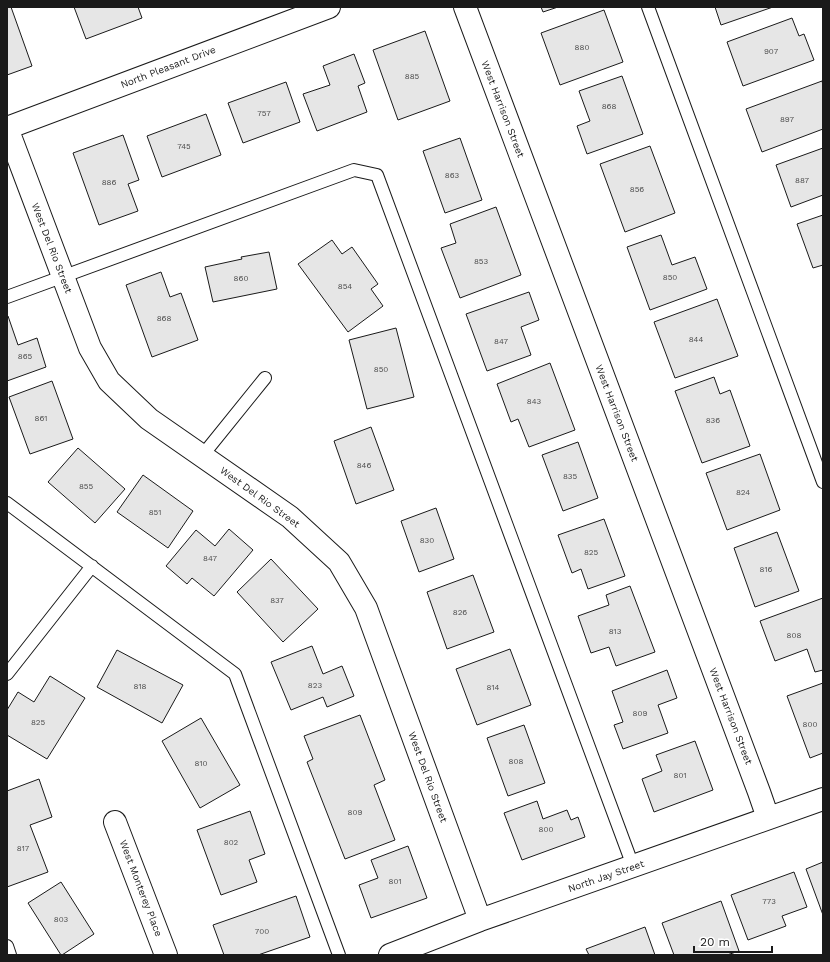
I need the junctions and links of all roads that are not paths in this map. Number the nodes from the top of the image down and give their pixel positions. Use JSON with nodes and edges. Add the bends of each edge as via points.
{"nodes":[{"id":1,"x":329,"y":7,"type":"edge"},
{"id":2,"x":465,"y":7,"type":"edge"},
{"id":3,"x":648,"y":7,"type":"edge"},
{"id":4,"x":7,"y":128,"type":"edge"},
{"id":5,"x":63,"y":277,"type":"junction"},
{"id":6,"x":7,"y":297,"type":"edge"},
{"id":7,"x":265,"y":378,"type":"dead end"},
{"id":8,"x":202,"y":456,"type":"junction"},
{"id":9,"x":823,"y":482,"type":"edge"},
{"id":10,"x":7,"y":503,"type":"edge"},
{"id":11,"x":92,"y":566,"type":"junction"},
{"id":12,"x":7,"y":674,"type":"edge"},
{"id":13,"x":823,"y":798,"type":"edge"},
{"id":14,"x":768,"y":818,"type":"junction"},
{"id":15,"x":115,"y":822,"type":"dead end"},
{"id":16,"x":633,"y":866,"type":"junction"},
{"id":17,"x":480,"y":920,"type":"junction"},
{"id":18,"x":7,"y":946,"type":"edge"},
{"id":19,"x":10,"y":955,"type":"edge"},
{"id":20,"x":166,"y":955,"type":"edge"},
{"id":21,"x":339,"y":955,"type":"edge"},
{"id":22,"x":390,"y":955,"type":"edge"}],
"edges":[{"from":1,"to":4,"type":"street","name":"North Pleasant Drive"},
{"from":2,"to":14,"type":"street","name":"West Harrison Street"},
{"from":3,"to":9,"type":"lane"},
{"from":4,"to":5,"type":"street","name":"West Del Rio Street"},
{"from":5,"to":6,"type":"lane"},
{"from":5,"to":8,"type":"street","name":"West Del Rio Street","via":[[90,348],[109,381],[149,419]]},
{"from":5,"to":16,"type":"lane","via":[[354,170],[377,175]]},
{"from":7,"to":8,"type":"lane"},
{"from":8,"to":17,"type":"street","name":"West Del Rio Street","via":[[290,517],[339,562],[366,608]]},
{"from":10,"to":11,"type":"lane"},
{"from":11,"to":12,"type":"lane"},
{"from":11,"to":21,"type":"lane","via":[[235,674]]},
{"from":13,"to":14,"type":"street","name":"North Jay Street"},
{"from":14,"to":16,"type":"street","name":"North Jay Street"},
{"from":15,"to":20,"type":"street","name":"West Monterey Place"},
{"from":16,"to":17,"type":"street","name":"North Jay Street"},
{"from":17,"to":22,"type":"street","name":"North Jay Street"},
{"from":18,"to":19,"type":"lane"}]}
